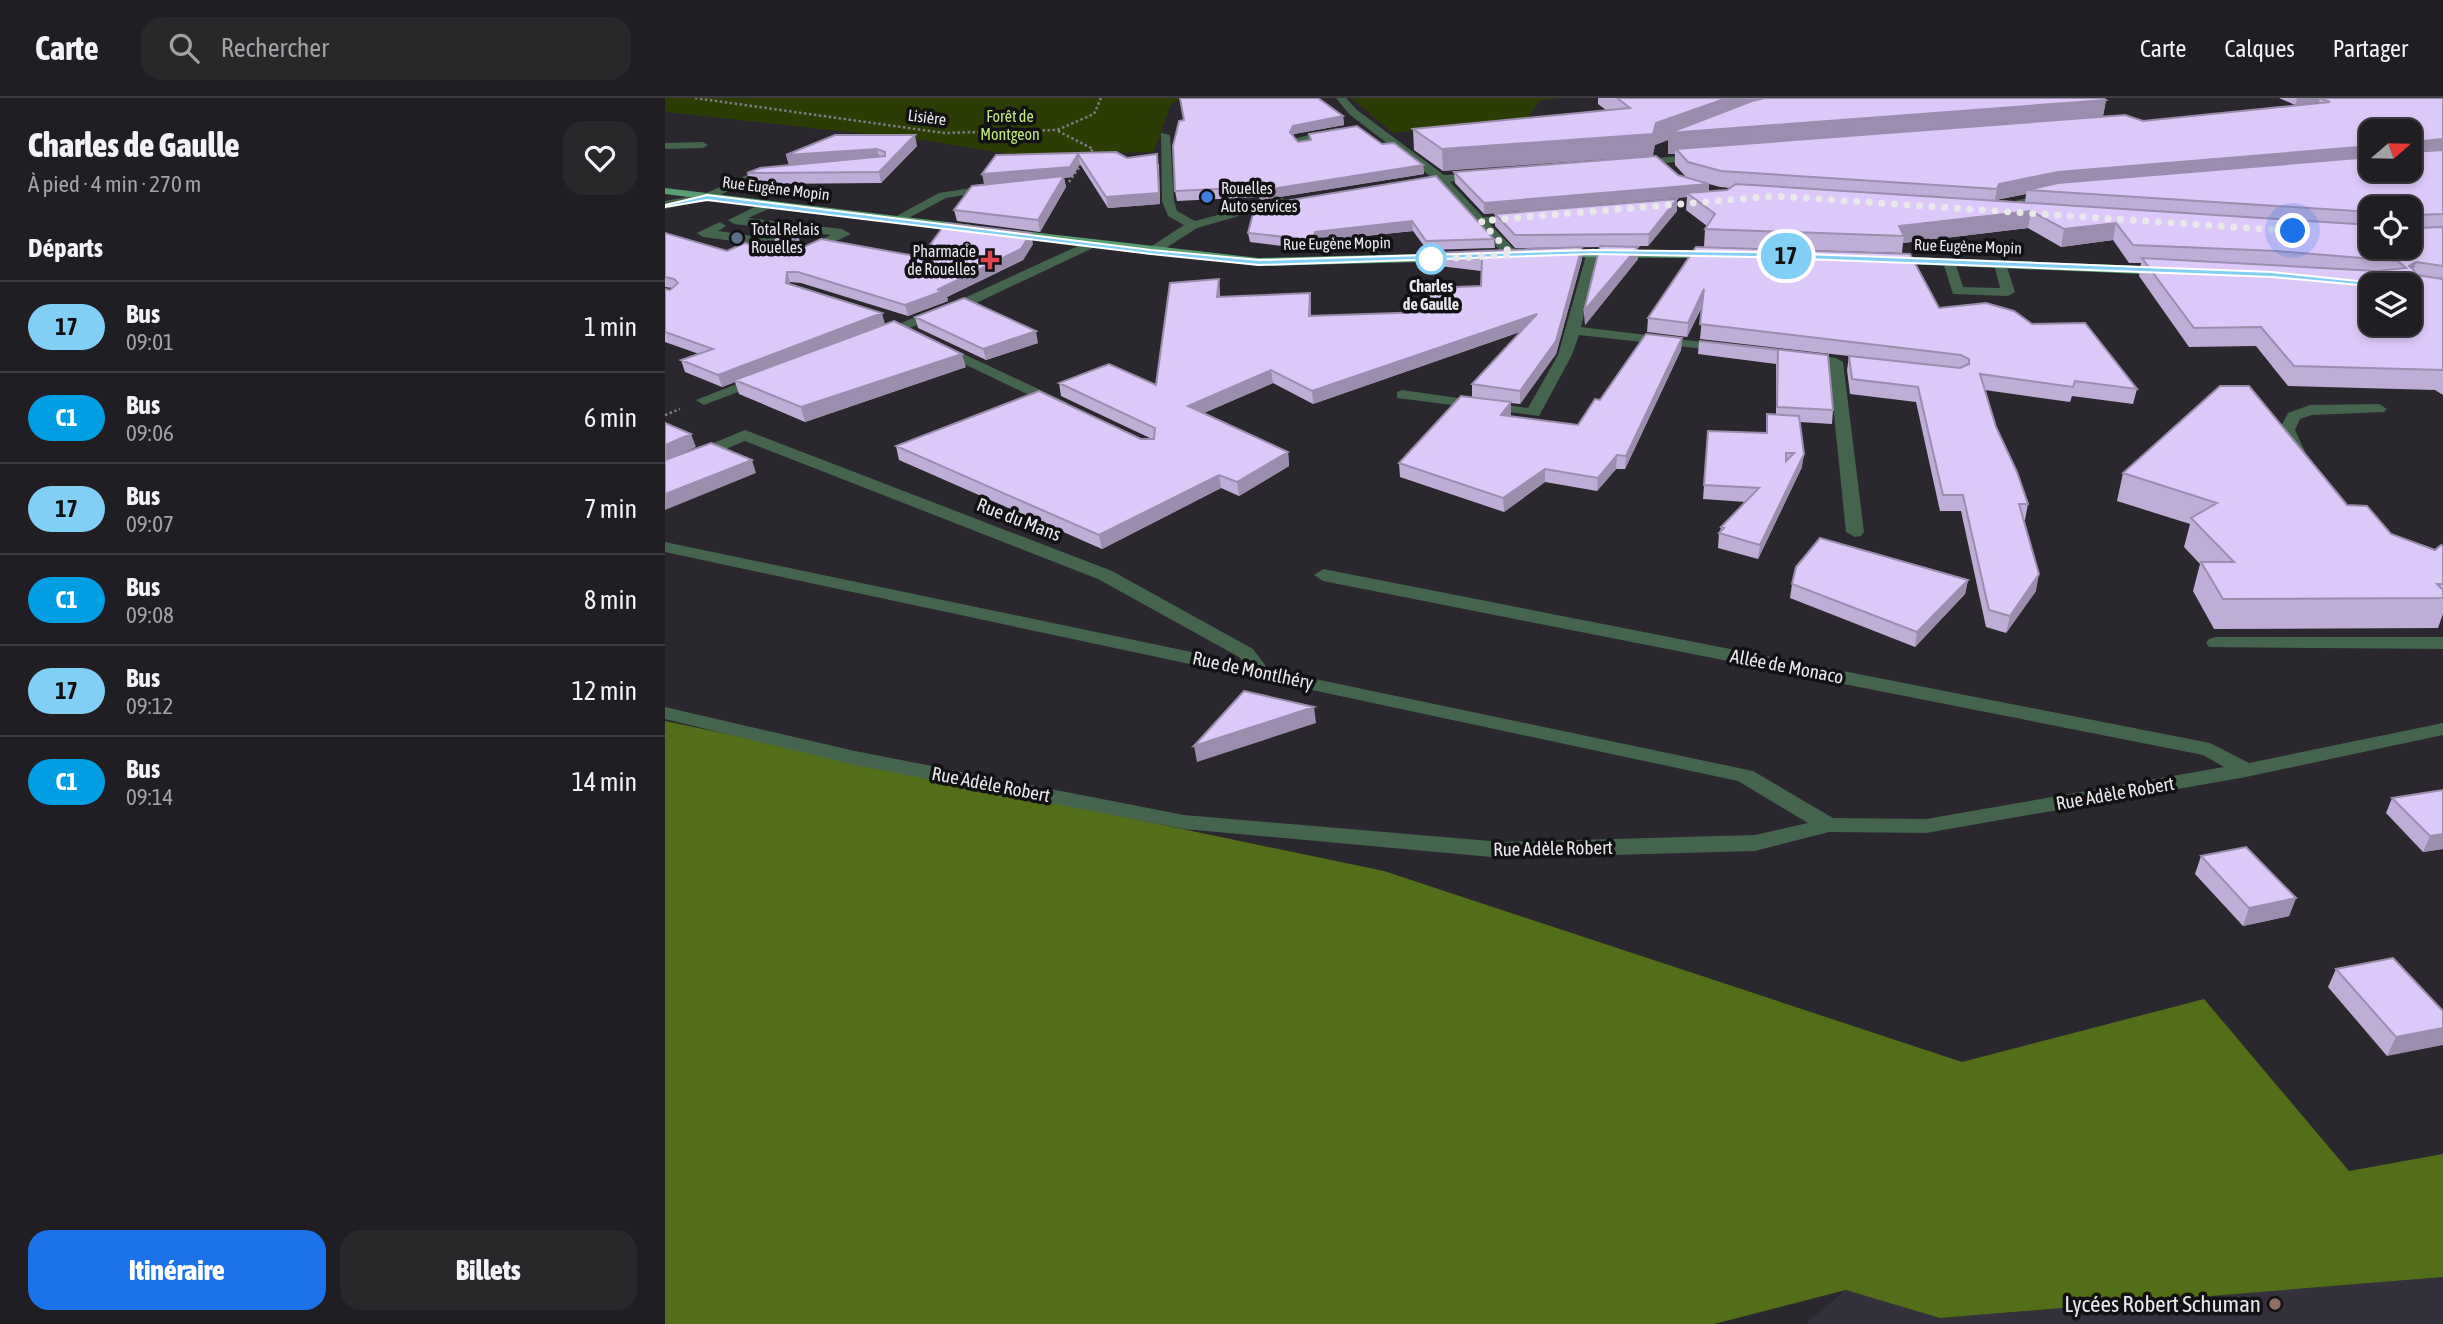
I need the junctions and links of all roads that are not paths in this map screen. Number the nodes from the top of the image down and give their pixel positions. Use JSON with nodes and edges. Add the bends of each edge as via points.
{"nodes":[{"id":1,"x":1341,"y":98,"type":"edge"},
{"id":2,"x":1372,"y":126,"type":"junction"},
{"id":3,"x":1359,"y":128,"type":"edge"},
{"id":4,"x":1346,"y":130,"type":"edge"},
{"id":5,"x":1165,"y":135,"type":"dead end"},
{"id":6,"x":703,"y":145,"type":"dead end"},
{"id":7,"x":665,"y":146,"type":"edge"},
{"id":8,"x":1305,"y":147,"type":"edge"},
{"id":9,"x":1660,"y":155,"type":"junction"},
{"id":10,"x":1717,"y":156,"type":"edge"},
{"id":11,"x":1619,"y":164,"type":"edge"},
{"id":12,"x":787,"y":170,"type":"edge"},
{"id":13,"x":1494,"y":174,"type":"edge"},
{"id":14,"x":1675,"y":175,"type":"edge"},
{"id":15,"x":1440,"y":178,"type":"junction"},
{"id":16,"x":1403,"y":183,"type":"edge"},
{"id":17,"x":1005,"y":187,"type":"edge"},
{"id":18,"x":665,"y":191,"type":"edge"},
{"id":19,"x":2069,"y":193,"type":"edge"},
{"id":20,"x":707,"y":197,"type":"junction"},
{"id":21,"x":1301,"y":199,"type":"edge"},
{"id":22,"x":769,"y":204,"type":"junction"},
{"id":23,"x":665,"y":205,"type":"edge"},
{"id":24,"x":835,"y":212,"type":"junction"},
{"id":25,"x":2033,"y":213,"type":"edge"},
{"id":26,"x":1534,"y":217,"type":"edge"},
{"id":27,"x":897,"y":219,"type":"junction"},
{"id":28,"x":734,"y":220,"type":"junction"},
{"id":29,"x":1481,"y":221,"type":"junction"},
{"id":30,"x":1193,"y":225,"type":"junction"},
{"id":31,"x":720,"y":226,"type":"junction"},
{"id":32,"x":800,"y":228,"type":"junction"},
{"id":33,"x":980,"y":230,"type":"edge"},
{"id":34,"x":994,"y":232,"type":"edge"},
{"id":35,"x":784,"y":235,"type":"junction"},
{"id":36,"x":768,"y":242,"type":"junction"},
{"id":37,"x":1091,"y":244,"type":"junction"},
{"id":38,"x":1151,"y":252,"type":"junction"},
{"id":39,"x":1593,"y":252,"type":"junction"},
{"id":40,"x":1729,"y":254,"type":"edge"},
{"id":41,"x":1518,"y":255,"type":"joint"},
{"id":42,"x":1471,"y":257,"type":"edge"},
{"id":43,"x":1879,"y":259,"type":"edge"},
{"id":44,"x":1949,"y":262,"type":"junction"},
{"id":45,"x":2000,"y":264,"type":"junction"},
{"id":46,"x":2181,"y":271,"type":"edge"},
{"id":47,"x":883,"y":316,"type":"edge"},
{"id":48,"x":903,"y":326,"type":"junction"},
{"id":49,"x":1573,"y":330,"type":"junction"},
{"id":50,"x":859,"y":342,"type":"edge"},
{"id":51,"x":1739,"y":350,"type":"edge"},
{"id":52,"x":1781,"y":355,"type":"edge"},
{"id":53,"x":782,"y":371,"type":"edge"},
{"id":54,"x":1402,"y":395,"type":"dead end"},
{"id":55,"x":704,"y":400,"type":"dead end"},
{"id":56,"x":2379,"y":409,"type":"dead end"},
{"id":57,"x":1075,"y":411,"type":"edge"},
{"id":58,"x":665,"y":468,"type":"edge"},
{"id":59,"x":2309,"y":478,"type":"edge"},
{"id":60,"x":1855,"y":532,"type":"dead end"},
{"id":61,"x":665,"y":547,"type":"edge"},
{"id":62,"x":1323,"y":575,"type":"dead end"},
{"id":63,"x":2217,"y":643,"type":"dead end"},
{"id":64,"x":2443,"y":643,"type":"edge"},
{"id":65,"x":1261,"y":673,"type":"junction"},
{"id":66,"x":665,"y":713,"type":"edge"},
{"id":67,"x":2443,"y":729,"type":"edge"},
{"id":68,"x":2246,"y":769,"type":"junction"},
{"id":69,"x":1829,"y":825,"type":"junction"}],
"edges":[{"from":1,"to":2,"type":"street"},
{"from":2,"to":3,"type":"street"},
{"from":2,"to":15,"type":"street"},
{"from":4,"to":8,"type":"street","via":[[1298,139]]},
{"from":5,"to":30,"type":"street","via":[[1168,201],[1172,213]]},
{"from":6,"to":7,"type":"street"},
{"from":9,"to":10,"type":"street"},
{"from":9,"to":11,"type":"street"},
{"from":9,"to":14,"type":"street"},
{"from":12,"to":20,"type":"street","via":[[760,173]]},
{"from":13,"to":15,"type":"street"},
{"from":15,"to":16,"type":"street"},
{"from":15,"to":29,"type":"street"},
{"from":17,"to":27,"type":"street","via":[[943,195]]},
{"from":18,"to":20,"type":"main road","name":"Rue Eugène Mopin"},
{"from":19,"to":25,"type":"street","via":[[1979,210]]},
{"from":20,"to":22,"type":"main road","name":"Rue Eugène Mopin"},
{"from":20,"to":23,"type":"street"},
{"from":21,"to":30,"type":"street"},
{"from":22,"to":24,"type":"main road","name":"Rue Eugène Mopin"},
{"from":22,"to":28,"type":"street"},
{"from":24,"to":27,"type":"main road","name":"Rue Eugène Mopin"},
{"from":24,"to":32,"type":"street"},
{"from":26,"to":29,"type":"street"},
{"from":27,"to":33,"type":"main road","name":"Rue Eugène Mopin"},
{"from":28,"to":31,"type":"street"},
{"from":28,"to":32,"type":"street"},
{"from":29,"to":41,"type":"street"},
{"from":30,"to":38,"type":"street"},
{"from":31,"to":35,"type":"street"},
{"from":31,"to":36,"type":"street","via":[[703,233]]},
{"from":32,"to":35,"type":"street"},
{"from":32,"to":36,"type":"street","via":[[845,234],[796,256],[762,252],[761,246]]},
{"from":34,"to":37,"type":"main road","name":"Rue Eugène Mopin"},
{"from":35,"to":36,"type":"street"},
{"from":37,"to":38,"type":"main road","name":"Rue Eugène Mopin"},
{"from":37,"to":48,"type":"street","via":[[967,302]]},
{"from":38,"to":42,"type":"main road","name":"Rue Eugène Mopin","via":[[1259,262]]},
{"from":39,"to":40,"type":"main road"},
{"from":39,"to":41,"type":"main road"},
{"from":39,"to":49,"type":"street"},
{"from":43,"to":44,"type":"main road","name":"Rue Eugène Mopin"},
{"from":44,"to":45,"type":"main road","name":"Rue Eugène Mopin"},
{"from":44,"to":45,"type":"street","via":[[1958,291],[2008,292]]},
{"from":45,"to":46,"type":"main road","name":"Rue Eugène Mopin"},
{"from":47,"to":48,"type":"street"},
{"from":48,"to":50,"type":"street"},
{"from":48,"to":57,"type":"street"},
{"from":49,"to":51,"type":"street"},
{"from":49,"to":54,"type":"street","via":[[1565,355],[1533,413]]},
{"from":52,"to":60,"type":"street","via":[[1843,362]]},
{"from":53,"to":55,"type":"street"},
{"from":56,"to":59,"type":"street","via":[[2310,410],[2294,416],[2287,430]]},
{"from":58,"to":65,"type":"street","name":"Rue du Mans","via":[[745,435],[1105,575],[1246,653]]},
{"from":61,"to":65,"type":"street","name":"Rue de Montlhéry"},
{"from":62,"to":68,"type":"street","name":"Allée de Monaco","via":[[2210,750]]},
{"from":63,"to":64,"type":"street"},
{"from":65,"to":69,"type":"street","name":"Rue de Montlhéry","via":[[1745,776]]},
{"from":66,"to":69,"type":"street","name":"Rue Adèle Robert","via":[[855,758],[1184,822],[1502,850],[1755,843]]},
{"from":67,"to":68,"type":"street","name":"Rue Adèle Robert"},
{"from":68,"to":69,"type":"street","name":"Rue Adèle Robert","via":[[1926,826]]}]}
